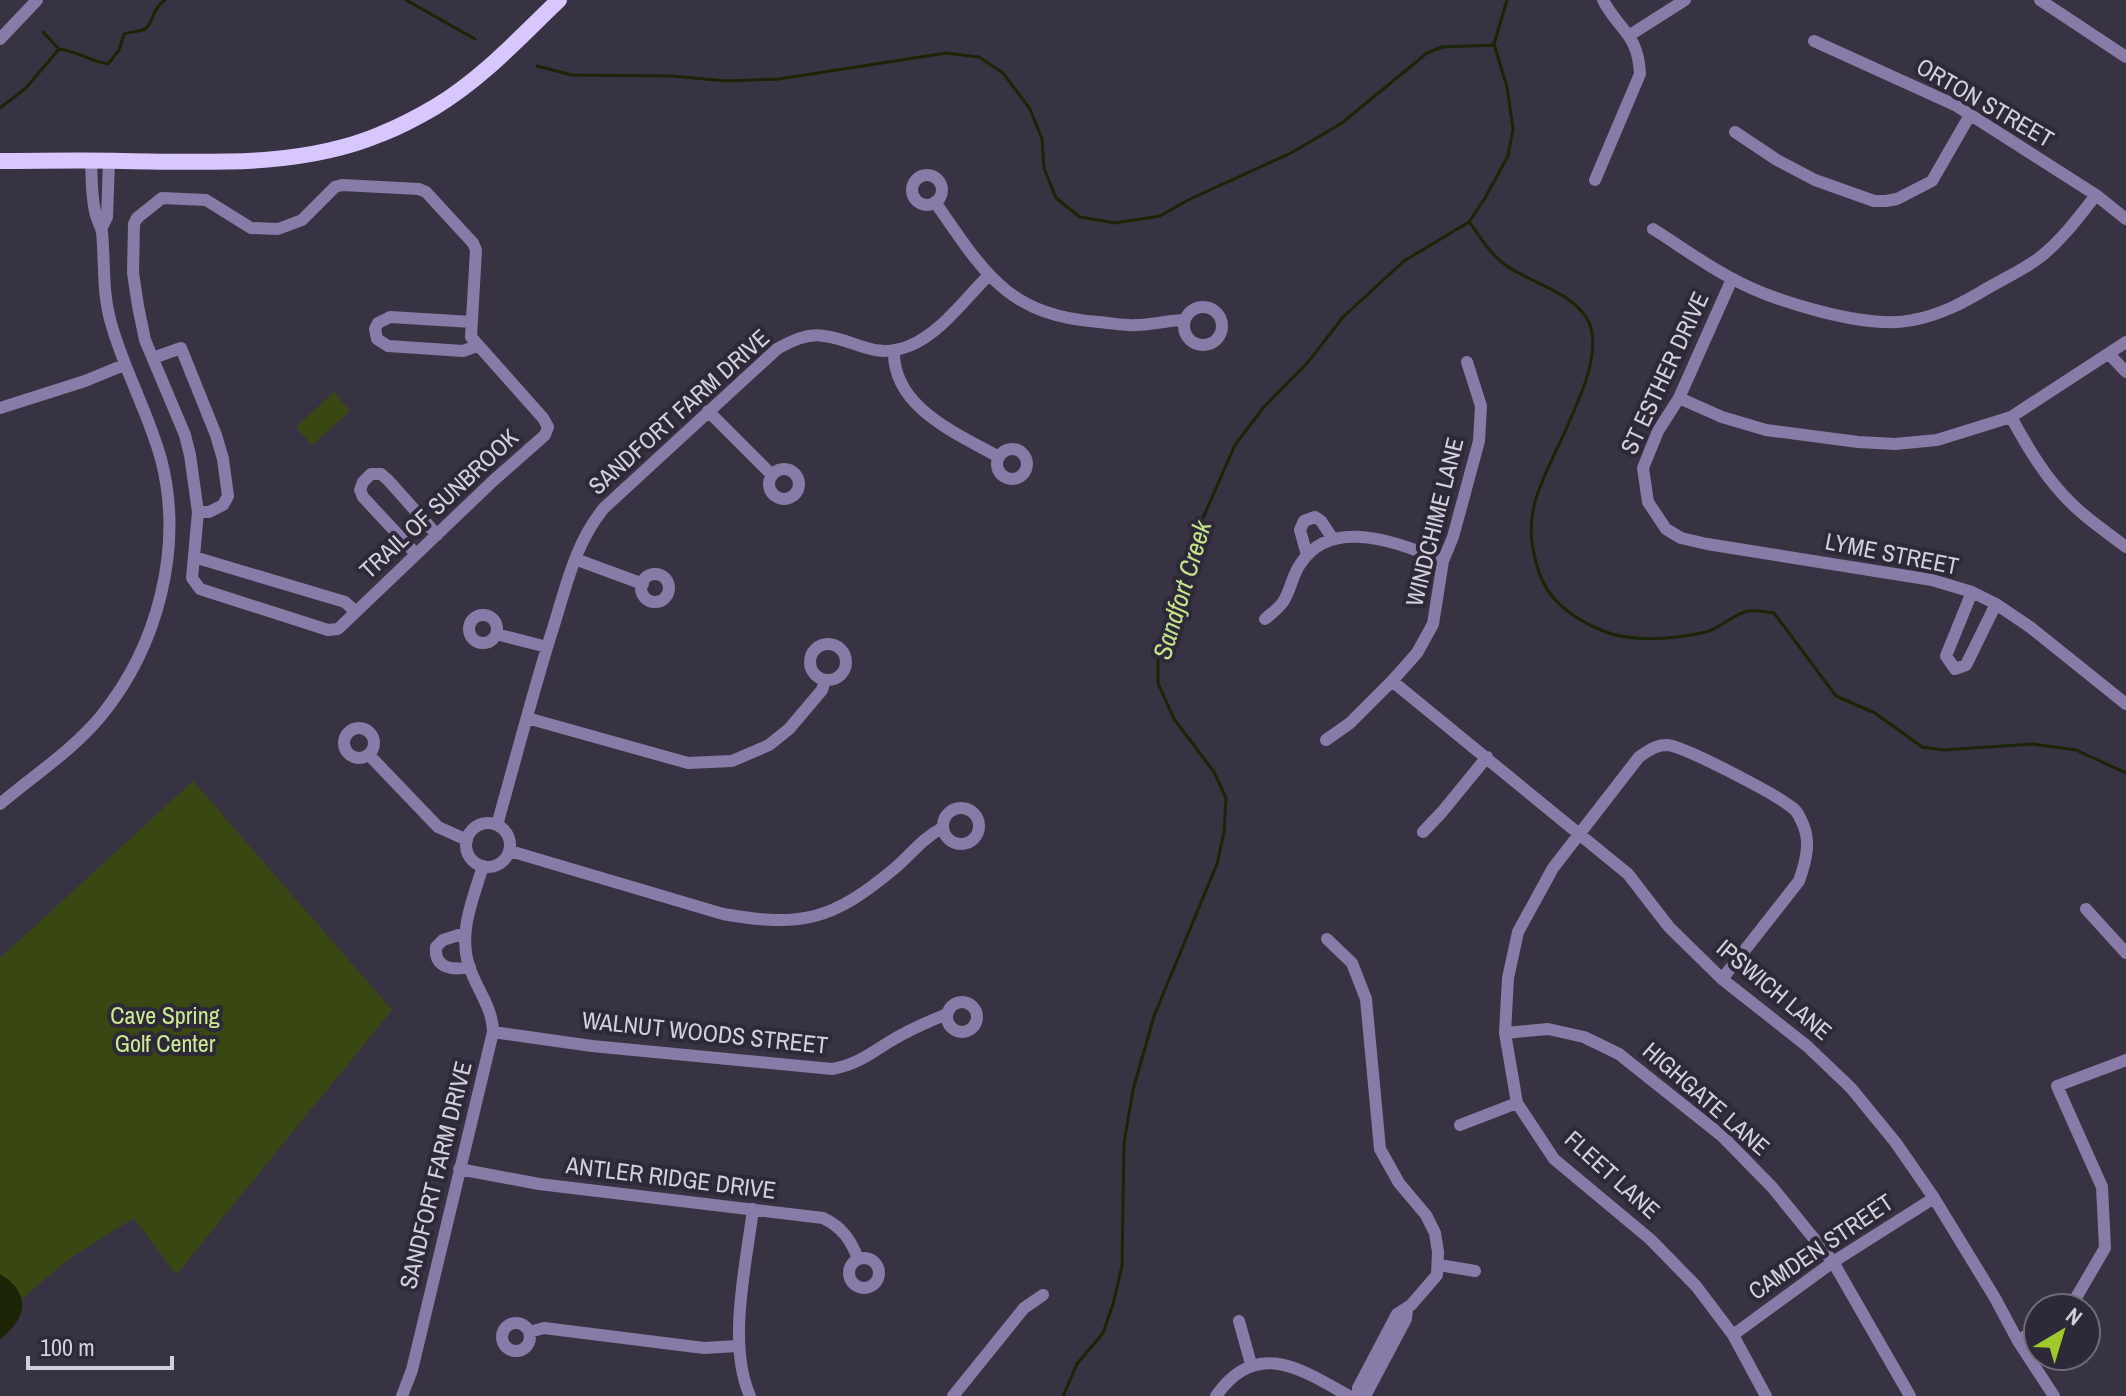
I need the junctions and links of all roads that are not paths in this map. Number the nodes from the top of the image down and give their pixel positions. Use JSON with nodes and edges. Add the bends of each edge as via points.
{"nodes":[{"id":1,"x":37,"y":0,"type":"edge"},
{"id":2,"x":559,"y":0,"type":"edge"},
{"id":3,"x":1603,"y":0,"type":"edge"},
{"id":4,"x":1685,"y":0,"type":"edge"},
{"id":5,"x":2040,"y":0,"type":"edge"},
{"id":6,"x":1630,"y":35,"type":"junction"},
{"id":7,"x":0,"y":39,"type":"edge"},
{"id":8,"x":1814,"y":41,"type":"dead end"},
{"id":9,"x":2126,"y":57,"type":"edge"},
{"id":10,"x":1970,"y":115,"type":"junction"},
{"id":11,"x":1735,"y":132,"type":"dead end"},
{"id":12,"x":0,"y":161,"type":"edge"},
{"id":13,"x":91,"y":161,"type":"junction"},
{"id":14,"x":109,"y":161,"type":"junction"},
{"id":15,"x":1595,"y":180,"type":"dead end"},
{"id":16,"x":2096,"y":195,"type":"junction"},
{"id":17,"x":935,"y":202,"type":"dead end"},
{"id":18,"x":2126,"y":219,"type":"edge"},
{"id":19,"x":101,"y":229,"type":"junction"},
{"id":20,"x":1653,"y":229,"type":"dead end"},
{"id":21,"x":988,"y":276,"type":"junction"},
{"id":22,"x":1732,"y":279,"type":"junction"},
{"id":23,"x":1185,"y":320,"type":"dead end"},
{"id":24,"x":472,"y":322,"type":"junction"},
{"id":25,"x":2126,"y":342,"type":"edge"},
{"id":26,"x":477,"y":346,"type":"junction"},
{"id":27,"x":894,"y":350,"type":"junction"},
{"id":28,"x":2109,"y":354,"type":"junction"},
{"id":29,"x":153,"y":358,"type":"junction"},
{"id":30,"x":1467,"y":362,"type":"dead end"},
{"id":31,"x":124,"y":365,"type":"junction"},
{"id":32,"x":2126,"y":372,"type":"edge"},
{"id":33,"x":1679,"y":398,"type":"junction"},
{"id":34,"x":0,"y":408,"type":"edge"},
{"id":35,"x":708,"y":411,"type":"junction"},
{"id":36,"x":2011,"y":417,"type":"junction"},
{"id":37,"x":999,"y":457,"type":"dead end"},
{"id":38,"x":772,"y":475,"type":"dead end"},
{"id":39,"x":198,"y":512,"type":"junction"},
{"id":40,"x":1666,"y":529,"type":"joint"},
{"id":41,"x":437,"y":535,"type":"junction"},
{"id":42,"x":1333,"y":539,"type":"junction"},
{"id":43,"x":2126,"y":547,"type":"edge"},
{"id":44,"x":416,"y":554,"type":"junction"},
{"id":45,"x":1307,"y":555,"type":"junction"},
{"id":46,"x":194,"y":557,"type":"junction"},
{"id":47,"x":575,"y":559,"type":"junction"},
{"id":48,"x":1443,"y":561,"type":"junction"},
{"id":49,"x":643,"y":584,"type":"dead end"},
{"id":50,"x":1972,"y":592,"type":"junction"},
{"id":51,"x":1996,"y":604,"type":"junction"},
{"id":52,"x":356,"y":612,"type":"junction"},
{"id":53,"x":1265,"y":619,"type":"dead end"},
{"id":54,"x":496,"y":634,"type":"dead end"},
{"id":55,"x":547,"y":647,"type":"junction"},
{"id":56,"x":825,"y":680,"type":"dead end"},
{"id":57,"x":1392,"y":681,"type":"junction"},
{"id":58,"x":2126,"y":704,"type":"edge"},
{"id":59,"x":527,"y":718,"type":"junction"},
{"id":60,"x":1326,"y":740,"type":"dead end"},
{"id":61,"x":369,"y":755,"type":"dead end"},
{"id":62,"x":1487,"y":757,"type":"junction"},
{"id":63,"x":0,"y":804,"type":"edge"},
{"id":64,"x":497,"y":825,"type":"junction"},
{"id":65,"x":942,"y":828,"type":"dead end"},
{"id":66,"x":1423,"y":832,"type":"dead end"},
{"id":67,"x":1581,"y":834,"type":"junction"},
{"id":68,"x":467,"y":840,"type":"junction"},
{"id":69,"x":510,"y":851,"type":"junction"},
{"id":70,"x":483,"y":866,"type":"junction"},
{"id":71,"x":2086,"y":909,"type":"dead end"},
{"id":72,"x":465,"y":933,"type":"junction"},
{"id":73,"x":1327,"y":939,"type":"dead end"},
{"id":74,"x":2126,"y":953,"type":"edge"},
{"id":75,"x":470,"y":967,"type":"junction"},
{"id":76,"x":1722,"y":979,"type":"junction"},
{"id":77,"x":947,"y":1014,"type":"dead end"},
{"id":78,"x":493,"y":1032,"type":"junction"},
{"id":79,"x":1505,"y":1033,"type":"junction"},
{"id":80,"x":2126,"y":1060,"type":"edge"},
{"id":81,"x":1517,"y":1103,"type":"junction"},
{"id":82,"x":1460,"y":1125,"type":"dead end"},
{"id":83,"x":459,"y":1169,"type":"junction"},
{"id":84,"x":1934,"y":1198,"type":"junction"},
{"id":85,"x":753,"y":1209,"type":"junction"},
{"id":86,"x":858,"y":1259,"type":"dead end"},
{"id":87,"x":1833,"y":1262,"type":"junction"},
{"id":88,"x":1439,"y":1265,"type":"junction"},
{"id":89,"x":1475,"y":1271,"type":"dead end"},
{"id":90,"x":2079,"y":1292,"type":"edge"},
{"id":91,"x":1043,"y":1295,"type":"dead end"},
{"id":92,"x":1407,"y":1309,"type":"junction"},
{"id":93,"x":1239,"y":1321,"type":"dead end"},
{"id":94,"x":529,"y":1332,"type":"dead end"},
{"id":95,"x":1733,"y":1335,"type":"junction"},
{"id":96,"x":2022,"y":1338,"type":"edge"},
{"id":97,"x":2018,"y":1341,"type":"junction"},
{"id":98,"x":737,"y":1346,"type":"junction"},
{"id":99,"x":1251,"y":1364,"type":"junction"},
{"id":100,"x":402,"y":1396,"type":"edge"},
{"id":101,"x":750,"y":1396,"type":"edge"},
{"id":102,"x":953,"y":1396,"type":"edge"},
{"id":103,"x":1216,"y":1396,"type":"edge"},
{"id":104,"x":1349,"y":1396,"type":"edge"},
{"id":105,"x":1358,"y":1396,"type":"edge"},
{"id":106,"x":1365,"y":1396,"type":"edge"},
{"id":107,"x":1766,"y":1396,"type":"edge"},
{"id":108,"x":1910,"y":1396,"type":"edge"},
{"id":109,"x":2054,"y":1396,"type":"edge"}],
"edges":[{"from":1,"to":7,"type":"street"},
{"from":2,"to":14,"type":"main road","via":[[459,91],[380,135],[274,158]]},
{"from":3,"to":6,"type":"street"},
{"from":4,"to":6,"type":"street"},
{"from":5,"to":9,"type":"street"},
{"from":6,"to":15,"type":"street","via":[[1640,74]]},
{"from":8,"to":10,"type":"street","name":"ORTON STREET"},
{"from":10,"to":11,"type":"street","via":[[1932,181],[1886,201],[1815,180]]},
{"from":10,"to":16,"type":"street","name":"ORTON STREET"},
{"from":12,"to":13,"type":"main road"},
{"from":13,"to":14,"type":"main road"},
{"from":13,"to":19,"type":"street"},
{"from":14,"to":19,"type":"street","via":[[107,217]]},
{"from":16,"to":18,"type":"street","name":"ORTON STREET"},
{"from":16,"to":22,"type":"street","via":[[2036,261],[1959,305],[1910,321],[1851,319]]},
{"from":17,"to":21,"type":"street"},
{"from":19,"to":31,"type":"street","via":[[103,284]]},
{"from":20,"to":22,"type":"street"},
{"from":21,"to":23,"type":"street","via":[[1005,292],[1048,315],[1135,325]]},
{"from":21,"to":27,"type":"street","via":[[928,336]]},
{"from":22,"to":33,"type":"street","name":"ST ESTHER DRIVE"},
{"from":24,"to":26,"type":"street","name":"TRAIL OF SUNBROOK","via":[[471,337]]},
{"from":24,"to":26,"type":"street","via":[[390,317],[375,329],[377,339],[388,346],[463,351]]},
{"from":24,"to":29,"type":"street","name":"TRAIL OF SUNBROOK","via":[[476,250],[419,189],[335,187],[302,220],[263,230],[206,200],[169,197],[156,201],[134,224],[133,273]]},
{"from":25,"to":28,"type":"street"},
{"from":26,"to":41,"type":"street","name":"TRAIL OF SUNBROOK","via":[[548,427]]},
{"from":27,"to":35,"type":"street","name":"SANDFORT FARM DRIVE","via":[[878,352],[825,336],[791,341]]},
{"from":27,"to":37,"type":"street","via":[[896,371],[910,399]]},
{"from":28,"to":32,"type":"street"},
{"from":28,"to":36,"type":"street"},
{"from":29,"to":39,"type":"street","name":"TRAIL OF SUNBROOK","via":[[185,435]]},
{"from":29,"to":39,"type":"street","via":[[181,348],[219,447],[228,496],[223,505]]},
{"from":30,"to":48,"type":"street","name":"WINDCHIME LANE","via":[[1481,406],[1479,441]]},
{"from":31,"to":34,"type":"street"},
{"from":31,"to":63,"type":"street","via":[[157,447],[170,504],[170,551],[155,614],[136,662],[99,718]]},
{"from":33,"to":36,"type":"street","via":[[1766,430],[1858,442],[1937,440]]},
{"from":33,"to":40,"type":"street","name":"ST ESTHER DRIVE","via":[[1643,468],[1648,502]]},
{"from":35,"to":38,"type":"street"},
{"from":35,"to":47,"type":"street","name":"SANDFORT FARM DRIVE","via":[[604,508]]},
{"from":36,"to":43,"type":"street","via":[[2035,459],[2072,505]]},
{"from":39,"to":46,"type":"street","name":"TRAIL OF SUNBROOK"},
{"from":40,"to":50,"type":"street","name":"LYME STREET","via":[[1707,544],[1932,580]]},
{"from":41,"to":44,"type":"street","name":"TRAIL OF SUNBROOK"},
{"from":41,"to":44,"type":"street","via":[[388,480],[371,474],[360,490],[363,497]]},
{"from":42,"to":45,"type":"street"},
{"from":42,"to":45,"type":"street","via":[[1315,517],[1304,521],[1300,530]]},
{"from":42,"to":48,"type":"street","via":[[1364,538],[1410,547]]},
{"from":44,"to":52,"type":"street","name":"TRAIL OF SUNBROOK"},
{"from":45,"to":53,"type":"street","via":[[1283,602]]},
{"from":46,"to":52,"type":"street","via":[[345,602]]},
{"from":46,"to":52,"type":"street","name":"TRAIL OF SUNBROOK","via":[[192,578],[200,589],[328,630],[338,629]]},
{"from":47,"to":49,"type":"street"},
{"from":47,"to":55,"type":"street","name":"SANDFORT FARM DRIVE"},
{"from":48,"to":57,"type":"street","name":"WINDCHIME LANE","via":[[1427,638]]},
{"from":50,"to":51,"type":"street","name":"LYME STREET"},
{"from":50,"to":51,"type":"street","via":[[1946,656],[1955,669],[1966,665]]},
{"from":51,"to":58,"type":"street","name":"LYME STREET"},
{"from":54,"to":55,"type":"street"},
{"from":55,"to":59,"type":"street","name":"SANDFORT FARM DRIVE"},
{"from":56,"to":59,"type":"street","via":[[789,729],[769,745],[721,762],[688,763]]},
{"from":57,"to":60,"type":"street","name":"WINDCHIME LANE"},
{"from":57,"to":62,"type":"street","name":"IPSWICH LANE"},
{"from":59,"to":64,"type":"street","name":"SANDFORT FARM DRIVE"},
{"from":61,"to":68,"type":"street","via":[[438,827]]},
{"from":62,"to":66,"type":"street"},
{"from":62,"to":67,"type":"street","name":"IPSWICH LANE"},
{"from":64,"to":68,"type":"street","via":[[478,825]]},
{"from":64,"to":69,"type":"street","via":[[509,838]]},
{"from":65,"to":69,"type":"street","via":[[862,893],[817,918],[790,922],[723,914]]},
{"from":67,"to":76,"type":"street","name":"IPSWICH LANE","via":[[1628,874],[1669,927]]},
{"from":67,"to":76,"type":"street","name":"FLEET LANE","via":[[1639,757],[1665,745],[1688,751],[1791,807],[1808,841],[1799,881]]},
{"from":67,"to":79,"type":"street","name":"FLEET LANE","via":[[1553,868],[1518,932],[1508,978]]},
{"from":68,"to":70,"type":"street","via":[[468,853]]},
{"from":69,"to":70,"type":"street","via":[[496,866]]},
{"from":70,"to":72,"type":"street","name":"SANDFORT FARM DRIVE"},
{"from":71,"to":74,"type":"street"},
{"from":72,"to":75,"type":"street","name":"SANDFORT FARM DRIVE"},
{"from":72,"to":75,"type":"street","via":[[443,940],[435,955],[447,968]]},
{"from":73,"to":88,"type":"street","via":[[1352,963],[1366,999],[1380,1149],[1426,1215],[1435,1233]]},
{"from":75,"to":78,"type":"street","name":"SANDFORT FARM DRIVE"},
{"from":76,"to":84,"type":"street","name":"IPSWICH LANE","via":[[1851,1088]]},
{"from":77,"to":78,"type":"street","name":"WALNUT WOODS STREET","via":[[869,1057],[832,1069]]},
{"from":78,"to":83,"type":"street","name":"SANDFORT FARM DRIVE"},
{"from":79,"to":81,"type":"street","name":"FLEET LANE"},
{"from":79,"to":87,"type":"street","name":"HIGHGATE LANE","via":[[1548,1029],[1584,1037],[1619,1054],[1722,1136]]},
{"from":80,"to":90,"type":"street","via":[[2057,1086],[2102,1187],[2105,1248]]},
{"from":81,"to":82,"type":"street"},
{"from":81,"to":95,"type":"street","name":"FLEET LANE","via":[[1554,1159],[1650,1239],[1696,1286]]},
{"from":83,"to":85,"type":"street","name":"ANTLER RIDGE DRIVE","via":[[539,1184]]},
{"from":83,"to":100,"type":"street","name":"SANDFORT FARM DRIVE"},
{"from":84,"to":87,"type":"street","name":"CAMDEN STREET"},
{"from":84,"to":97,"type":"street","name":"IPSWICH LANE"},
{"from":85,"to":86,"type":"street","name":"ANTLER RIDGE DRIVE","via":[[823,1218],[851,1240]]},
{"from":85,"to":98,"type":"street"},
{"from":87,"to":95,"type":"street","name":"CAMDEN STREET"},
{"from":87,"to":108,"type":"street","name":"HIGHGATE LANE"},
{"from":88,"to":89,"type":"street"},
{"from":88,"to":92,"type":"street","via":[[1437,1275]]},
{"from":91,"to":102,"type":"street","via":[[1024,1308]]},
{"from":92,"to":105,"type":"street","via":[[1397,1314]]},
{"from":92,"to":106,"type":"street"},
{"from":93,"to":99,"type":"street"},
{"from":94,"to":98,"type":"street","via":[[544,1328],[704,1348]]},
{"from":95,"to":107,"type":"street","name":"FLEET LANE"},
{"from":96,"to":97,"type":"street"},
{"from":97,"to":109,"type":"street","name":"IPSWICH LANE"},
{"from":98,"to":101,"type":"street"},
{"from":99,"to":103,"type":"street","via":[[1229,1378]]},
{"from":99,"to":104,"type":"street","via":[[1279,1362]]}]}
